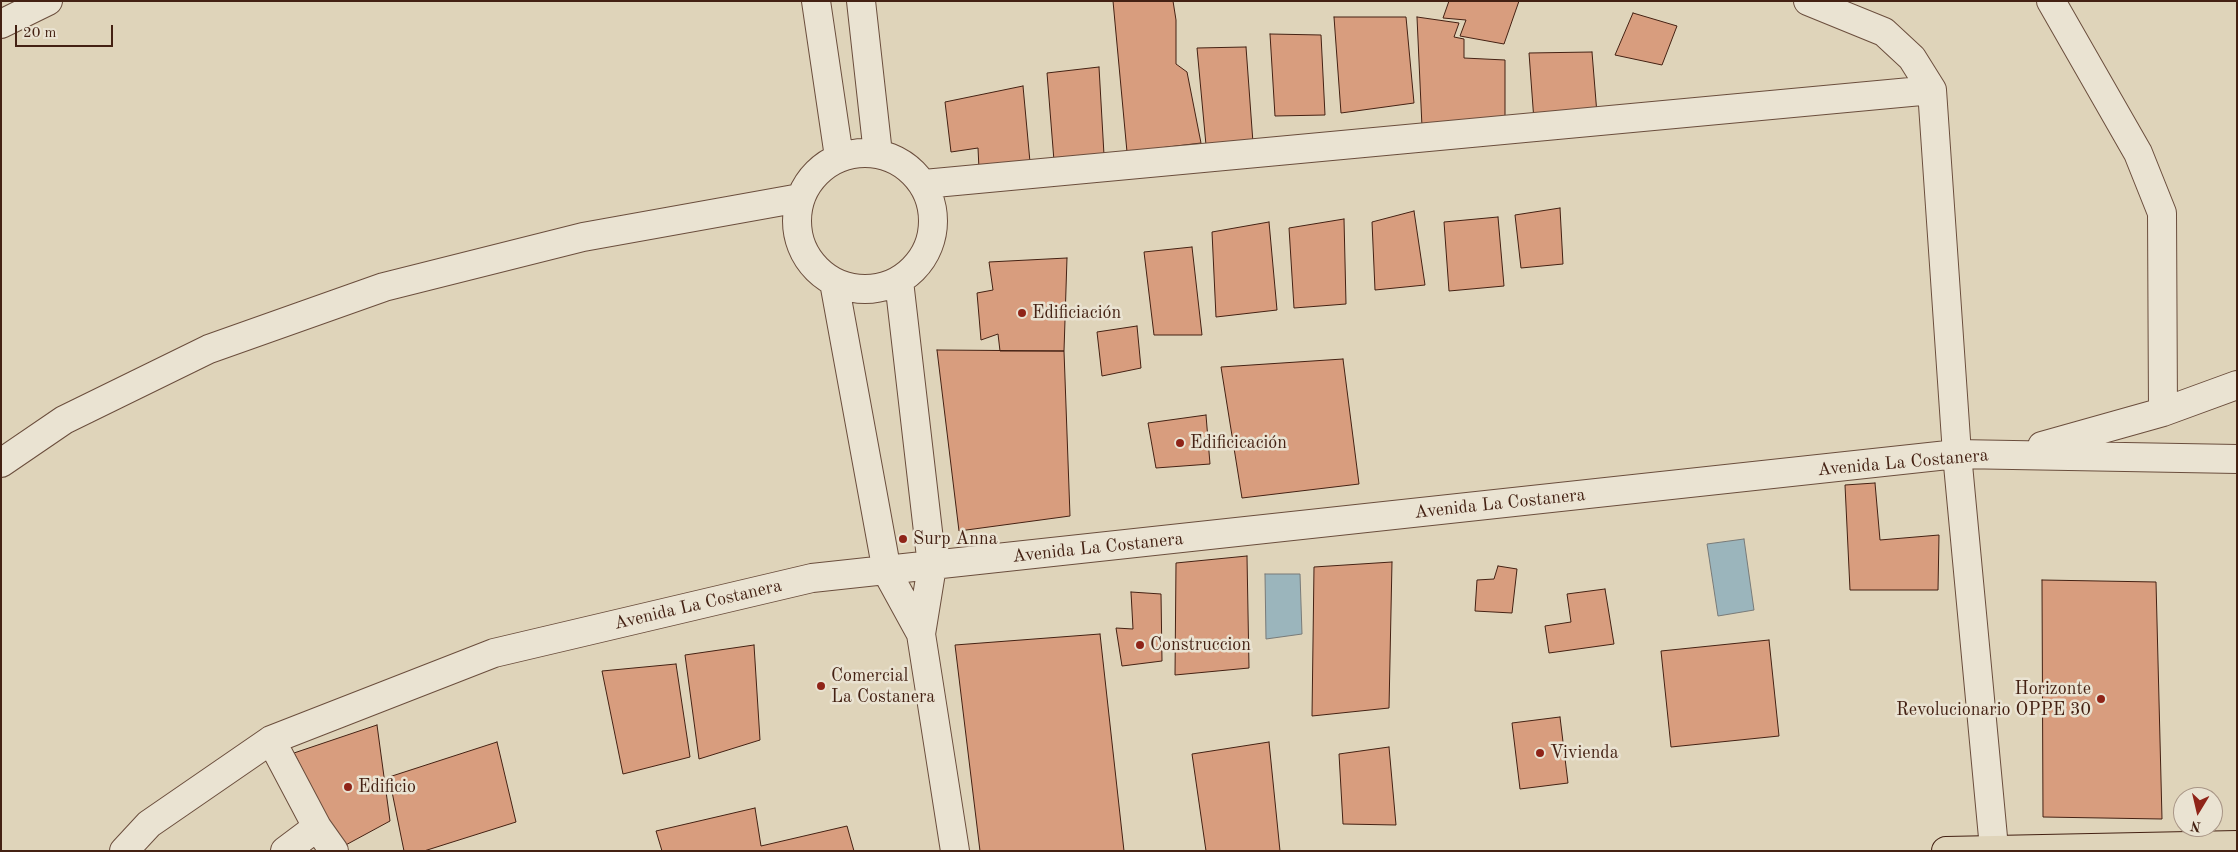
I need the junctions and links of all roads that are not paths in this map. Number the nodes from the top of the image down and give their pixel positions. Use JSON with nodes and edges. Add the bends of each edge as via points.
{"nodes":[{"id":1,"x":48,"y":1,"type":"edge"},
{"id":2,"x":816,"y":1,"type":"edge"},
{"id":3,"x":861,"y":1,"type":"edge"},
{"id":4,"x":1808,"y":1,"type":"edge"},
{"id":5,"x":2051,"y":1,"type":"edge"},
{"id":6,"x":1,"y":24,"type":"edge"},
{"id":7,"x":1932,"y":90,"type":"junction"},
{"id":8,"x":878,"y":154,"type":"junction"},
{"id":9,"x":839,"y":157,"type":"junction"},
{"id":10,"x":924,"y":184,"type":"junction"},
{"id":11,"x":800,"y":198,"type":"junction"},
{"id":12,"x":898,"y":281,"type":"junction"},
{"id":13,"x":834,"y":282,"type":"junction"},
{"id":14,"x":2237,"y":385,"type":"edge"},
{"id":15,"x":2162,"y":412,"type":"junction"},
{"id":16,"x":1957,"y":454,"type":"junction"},
{"id":17,"x":2011,"y":455,"type":"junction"},
{"id":18,"x":2237,"y":459,"type":"edge"},
{"id":19,"x":1,"y":463,"type":"edge"},
{"id":20,"x":932,"y":566,"type":"junction"},
{"id":21,"x":887,"y":572,"type":"junction"},
{"id":22,"x":921,"y":634,"type":"junction"},
{"id":23,"x":271,"y":740,"type":"junction"},
{"id":24,"x":317,"y":827,"type":"junction"},
{"id":25,"x":2237,"y":845,"type":"edge"},
{"id":26,"x":1994,"y":848,"type":"junction"},
{"id":27,"x":124,"y":851,"type":"edge"},
{"id":28,"x":285,"y":851,"type":"edge"},
{"id":29,"x":334,"y":851,"type":"edge"},
{"id":30,"x":955,"y":851,"type":"edge"},
{"id":31,"x":1946,"y":851,"type":"edge"}],
"edges":[{"from":1,"to":6,"type":"street"},
{"from":2,"to":9,"type":"street"},
{"from":3,"to":8,"type":"street"},
{"from":4,"to":7,"type":"street","via":[[1884,32],[1912,58]]},
{"from":5,"to":15,"type":"street","via":[[2138,153],[2162,213]]},
{"from":7,"to":10,"type":"street"},
{"from":7,"to":16,"type":"street"},
{"from":8,"to":9,"type":"street","via":[[858,153]]},
{"from":8,"to":10,"type":"street","via":[[896,160]]},
{"from":9,"to":11,"type":"street","via":[[822,167]]},
{"from":10,"to":12,"type":"street","via":[[934,220],[932,238],[925,255]]},
{"from":11,"to":13,"type":"street","via":[[796,214],[801,246],[820,273]]},
{"from":11,"to":19,"type":"street","via":[[583,237],[384,287],[209,349],[64,420]]},
{"from":12,"to":13,"type":"street","via":[[866,289]]},
{"from":12,"to":20,"type":"street"},
{"from":13,"to":21,"type":"street"},
{"from":14,"to":15,"type":"street","name":"Avenida La Costanera"},
{"from":15,"to":17,"type":"street","name":"Avenida La Costanera"},
{"from":16,"to":17,"type":"street","name":"Avenida La Costanera"},
{"from":16,"to":20,"type":"street","name":"Avenida La Costanera"},
{"from":16,"to":26,"type":"street"},
{"from":17,"to":18,"type":"street","name":"Avenida La Costanera"},
{"from":20,"to":21,"type":"street","name":"Avenida La Costanera"},
{"from":20,"to":22,"type":"street"},
{"from":21,"to":22,"type":"street"},
{"from":21,"to":23,"type":"street","name":"Avenida La Costanera","via":[[812,578],[494,653]]},
{"from":22,"to":30,"type":"street"},
{"from":23,"to":24,"type":"street"},
{"from":23,"to":27,"type":"street","name":"Avenida La Costanera","via":[[149,824]]},
{"from":24,"to":28,"type":"street"},
{"from":24,"to":29,"type":"street"},
{"from":25,"to":26,"type":"main road"},
{"from":26,"to":31,"type":"main road"}]}
